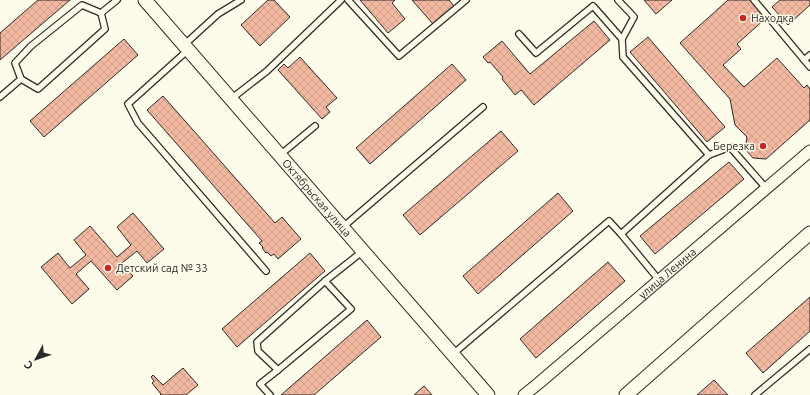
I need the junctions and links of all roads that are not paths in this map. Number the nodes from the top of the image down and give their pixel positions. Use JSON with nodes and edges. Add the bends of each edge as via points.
{"nodes":[{"id":1,"x":118,"y":0,"type":"edge"},
{"id":2,"x":145,"y":0,"type":"edge"},
{"id":3,"x":241,"y":0,"type":"edge"},
{"id":4,"x":341,"y":0,"type":"edge"},
{"id":5,"x":348,"y":0,"type":"edge"},
{"id":6,"x":466,"y":0,"type":"edge"},
{"id":7,"x":618,"y":0,"type":"edge"},
{"id":8,"x":754,"y":0,"type":"edge"},
{"id":9,"x":101,"y":13,"type":"junction"},
{"id":10,"x":519,"y":34,"type":"dead end"},
{"id":11,"x":622,"y":39,"type":"junction"},
{"id":12,"x":186,"y":47,"type":"junction"},
{"id":13,"x":810,"y":55,"type":"edge"},
{"id":14,"x":804,"y":60,"type":"junction"},
{"id":15,"x":810,"y":67,"type":"edge"},
{"id":16,"x":21,"y":79,"type":"junction"},
{"id":17,"x":0,"y":97,"type":"edge"},
{"id":18,"x":231,"y":99,"type":"junction"},
{"id":19,"x":483,"y":107,"type":"dead end"},
{"id":20,"x":315,"y":126,"type":"dead end"},
{"id":21,"x":810,"y":151,"type":"edge"},
{"id":22,"x":280,"y":155,"type":"junction"},
{"id":23,"x":709,"y":155,"type":"junction"},
{"id":24,"x":766,"y":188,"type":"junction"},
{"id":25,"x":343,"y":227,"type":"junction"},
{"id":26,"x":810,"y":233,"type":"edge"},
{"id":27,"x":620,"y":234,"type":"junction"},
{"id":28,"x":364,"y":251,"type":"junction"},
{"id":29,"x":266,"y":271,"type":"dead end"},
{"id":30,"x":659,"y":280,"type":"junction"},
{"id":31,"x":325,"y":281,"type":"junction"},
{"id":32,"x":810,"y":349,"type":"edge"},
{"id":33,"x":453,"y":354,"type":"junction"},
{"id":34,"x":278,"y":370,"type":"junction"},
{"id":35,"x":270,"y":395,"type":"edge"},
{"id":36,"x":488,"y":395,"type":"edge"},
{"id":37,"x":524,"y":395,"type":"edge"},
{"id":38,"x":626,"y":395,"type":"edge"},
{"id":39,"x":755,"y":395,"type":"edge"}],
"edges":[{"from":1,"to":9,"type":"lane"},
{"from":2,"to":12,"type":"street","name":"Октябрьская улица"},
{"from":3,"to":12,"type":"lane","via":[[218,14]]},
{"from":4,"to":18,"type":"lane","via":[[267,70]]},
{"from":5,"to":6,"type":"lane","via":[[398,56]]},
{"from":7,"to":11,"type":"lane","via":[[634,17]]},
{"from":8,"to":14,"type":"lane"},
{"from":9,"to":16,"type":"lane","via":[[105,30],[38,89]]},
{"from":9,"to":16,"type":"lane","via":[[82,5],[31,46],[15,63]]},
{"from":10,"to":11,"type":"lane","via":[[536,53],[593,6]]},
{"from":11,"to":23,"type":"lane","via":[[623,56]]},
{"from":12,"to":18,"type":"street","name":"Октябрьская улица"},
{"from":12,"to":29,"type":"lane","via":[[128,104],[138,123]]},
{"from":13,"to":14,"type":"lane"},
{"from":14,"to":15,"type":"lane"},
{"from":16,"to":17,"type":"lane"},
{"from":18,"to":22,"type":"street","name":"Октябрьская улица"},
{"from":19,"to":25,"type":"lane"},
{"from":20,"to":22,"type":"lane"},
{"from":21,"to":24,"type":"street","name":"улица Ленина"},
{"from":22,"to":25,"type":"street","name":"Октябрьская улица"},
{"from":23,"to":24,"type":"lane","via":[[730,147]]},
{"from":23,"to":27,"type":"lane"},
{"from":24,"to":30,"type":"street","name":"улица Ленина"},
{"from":25,"to":28,"type":"street","name":"Октябрьская улица"},
{"from":26,"to":38,"type":"street"},
{"from":27,"to":30,"type":"lane"},
{"from":27,"to":33,"type":"lane","via":[[610,221]]},
{"from":28,"to":31,"type":"lane"},
{"from":28,"to":33,"type":"street","name":"Октябрьская улица"},
{"from":30,"to":37,"type":"street","name":"улица Ленина"},
{"from":31,"to":34,"type":"lane","via":[[257,342],[258,351]]},
{"from":31,"to":34,"type":"lane","via":[[351,309]]},
{"from":32,"to":39,"type":"lane"},
{"from":33,"to":36,"type":"street","name":"Октябрьская улица"},
{"from":34,"to":35,"type":"lane","via":[[260,384]]}]}
